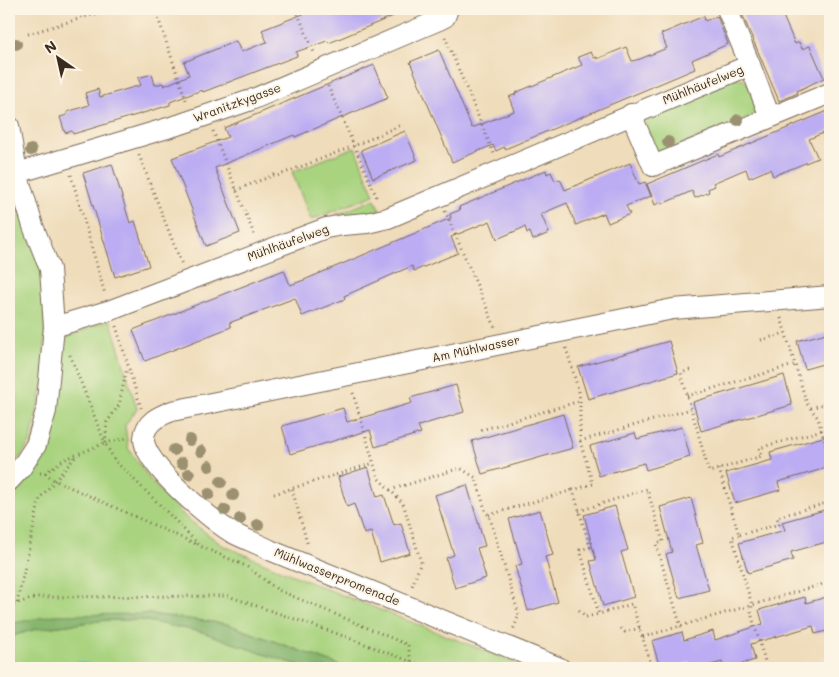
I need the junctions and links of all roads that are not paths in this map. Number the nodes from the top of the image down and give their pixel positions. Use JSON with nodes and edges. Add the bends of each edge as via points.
{"nodes":[{"id":1,"x":727,"y":9,"type":"edge"},
{"id":2,"x":445,"y":14,"type":"edge"},
{"id":3,"x":750,"y":65,"type":"junction"},
{"id":4,"x":830,"y":93,"type":"edge"},
{"id":5,"x":631,"y":114,"type":"junction"},
{"id":6,"x":770,"y":117,"type":"junction"},
{"id":7,"x":9,"y":126,"type":"edge"},
{"id":8,"x":17,"y":173,"type":"junction"},
{"id":9,"x":830,"y":296,"type":"edge"},
{"id":10,"x":54,"y":327,"type":"junction"},
{"id":11,"x":144,"y":444,"type":"joint"},
{"id":12,"x":9,"y":481,"type":"edge"},
{"id":13,"x":560,"y":668,"type":"edge"}],
"edges":[{"from":1,"to":3,"type":"street"},
{"from":2,"to":8,"type":"street","name":"Wranitzkygasse","via":[[251,100]]},
{"from":3,"to":5,"type":"street","name":"Mühlhäufelweg"},
{"from":3,"to":6,"type":"street","name":"Mühlhäufelweg"},
{"from":4,"to":6,"type":"street"},
{"from":5,"to":6,"type":"street","via":[[653,166]]},
{"from":5,"to":10,"type":"street","name":"Mühlhäufelweg","via":[[388,218],[326,228],[111,310]]},
{"from":7,"to":8,"type":"street"},
{"from":8,"to":10,"type":"street","via":[[50,269]]},
{"from":9,"to":11,"type":"street","name":"Am Mühlwasser","via":[[673,309],[172,410],[150,423]]},
{"from":10,"to":12,"type":"street","via":[[46,412],[36,445]]},
{"from":11,"to":13,"type":"street","name":"Mühlwasserpromenade","via":[[184,496],[230,531]]}]}
